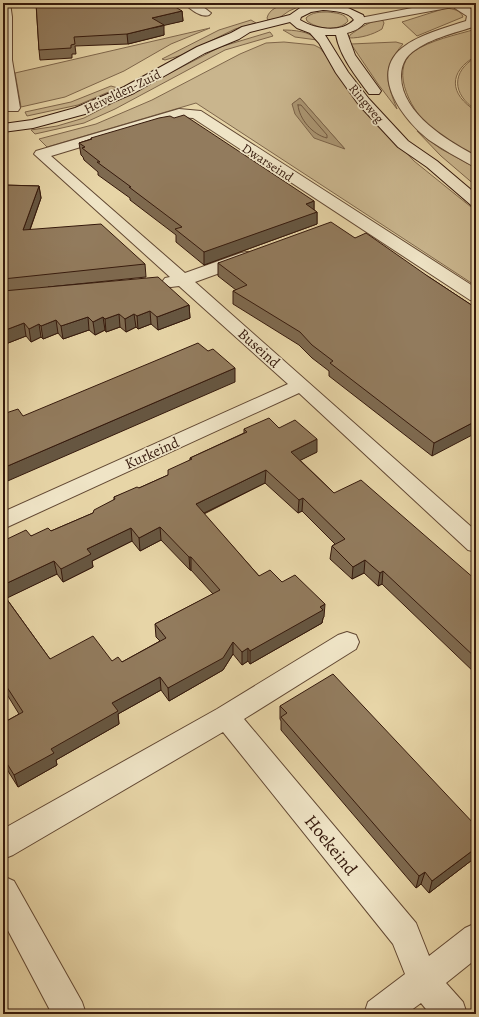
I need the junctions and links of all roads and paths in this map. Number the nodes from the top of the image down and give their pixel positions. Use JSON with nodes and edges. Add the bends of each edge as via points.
{"nodes":[{"id":1,"x":4,"y":3,"type":"edge"},
{"id":2,"x":190,"y":3,"type":"edge"},
{"id":3,"x":455,"y":3,"type":"edge"},
{"id":4,"x":312,"y":6,"type":"edge"},
{"id":5,"x":335,"y":6,"type":"edge"},
{"id":6,"x":205,"y":12,"type":"dead end"},
{"id":7,"x":357,"y":17,"type":"junction"},
{"id":8,"x":297,"y":22,"type":"junction"},
{"id":9,"x":315,"y":31,"type":"junction"},
{"id":10,"x":341,"y":31,"type":"junction"},
{"id":11,"x":382,"y":101,"type":"dead end"},
{"id":12,"x":14,"y":108,"type":"dead end"},
{"id":13,"x":394,"y":116,"type":"dead end"},
{"id":14,"x":3,"y":128,"type":"edge"},
{"id":15,"x":41,"y":154,"type":"joint"},
{"id":16,"x":476,"y":162,"type":"edge"},
{"id":17,"x":432,"y":164,"type":"junction"},
{"id":18,"x":476,"y":202,"type":"edge"},
{"id":19,"x":265,"y":251,"type":"edge"},
{"id":20,"x":183,"y":280,"type":"junction"},
{"id":21,"x":152,"y":284,"type":"edge"},
{"id":22,"x":476,"y":296,"type":"edge"},
{"id":23,"x":301,"y":385,"type":"junction"},
{"id":24,"x":3,"y":521,"type":"edge"},
{"id":25,"x":476,"y":544,"type":"edge"},
{"id":26,"x":347,"y":642,"type":"dead end"},
{"id":27,"x":226,"y":717,"type":"junction"},
{"id":28,"x":3,"y":845,"type":"edge"},
{"id":29,"x":3,"y":891,"type":"edge"},
{"id":30,"x":476,"y":939,"type":"edge"},
{"id":31,"x":423,"y":980,"type":"junction"},
{"id":32,"x":70,"y":1014,"type":"edge"},
{"id":33,"x":380,"y":1014,"type":"edge"},
{"id":34,"x":451,"y":1014,"type":"edge"}],
"edges":[{"from":1,"to":12,"type":"street","via":[[6,60]]},
{"from":2,"to":6,"type":"street"},
{"from":3,"to":7,"type":"street"},
{"from":3,"to":16,"type":"street","via":[[473,15],[472,23],[446,31],[405,52],[394,74],[396,90],[423,127],[445,144]]},
{"from":4,"to":5,"type":"street"},
{"from":4,"to":8,"type":"street","via":[[297,14]]},
{"from":5,"to":7,"type":"street"},
{"from":7,"to":10,"type":"street","via":[[357,25]]},
{"from":8,"to":9,"type":"street"},
{"from":8,"to":14,"type":"street","name":"Heivelden-Zuid","via":[[235,36],[201,50],[129,90],[80,112],[33,124]]},
{"from":9,"to":10,"type":"street"},
{"from":9,"to":17,"type":"street","name":"Ringweg","via":[[364,102],[403,144]]},
{"from":10,"to":11,"type":"street","name":"Ringweg","via":[[360,72]]},
{"from":13,"to":17,"type":"street","name":"Ringweg","via":[[418,142]]},
{"from":15,"to":20,"type":"street","name":"Buseind"},
{"from":15,"to":22,"type":"street","name":"Dwarseind","via":[[179,113],[196,114],[347,221]]},
{"from":17,"to":18,"type":"street","name":"Ringweg"},
{"from":19,"to":20,"type":"street"},
{"from":20,"to":21,"type":"street"},
{"from":20,"to":23,"type":"street","name":"Buseind"},
{"from":23,"to":24,"type":"street","name":"Kurkeind"},
{"from":23,"to":25,"type":"street","name":"Buseind"},
{"from":26,"to":27,"type":"street"},
{"from":27,"to":28,"type":"street"},
{"from":27,"to":31,"type":"street","name":"Hoekeind","via":[[404,934]]},
{"from":29,"to":32,"type":"street"},
{"from":30,"to":31,"type":"street"},
{"from":31,"to":33,"type":"street"},
{"from":31,"to":34,"type":"street","name":"Hoekeind"}]}
